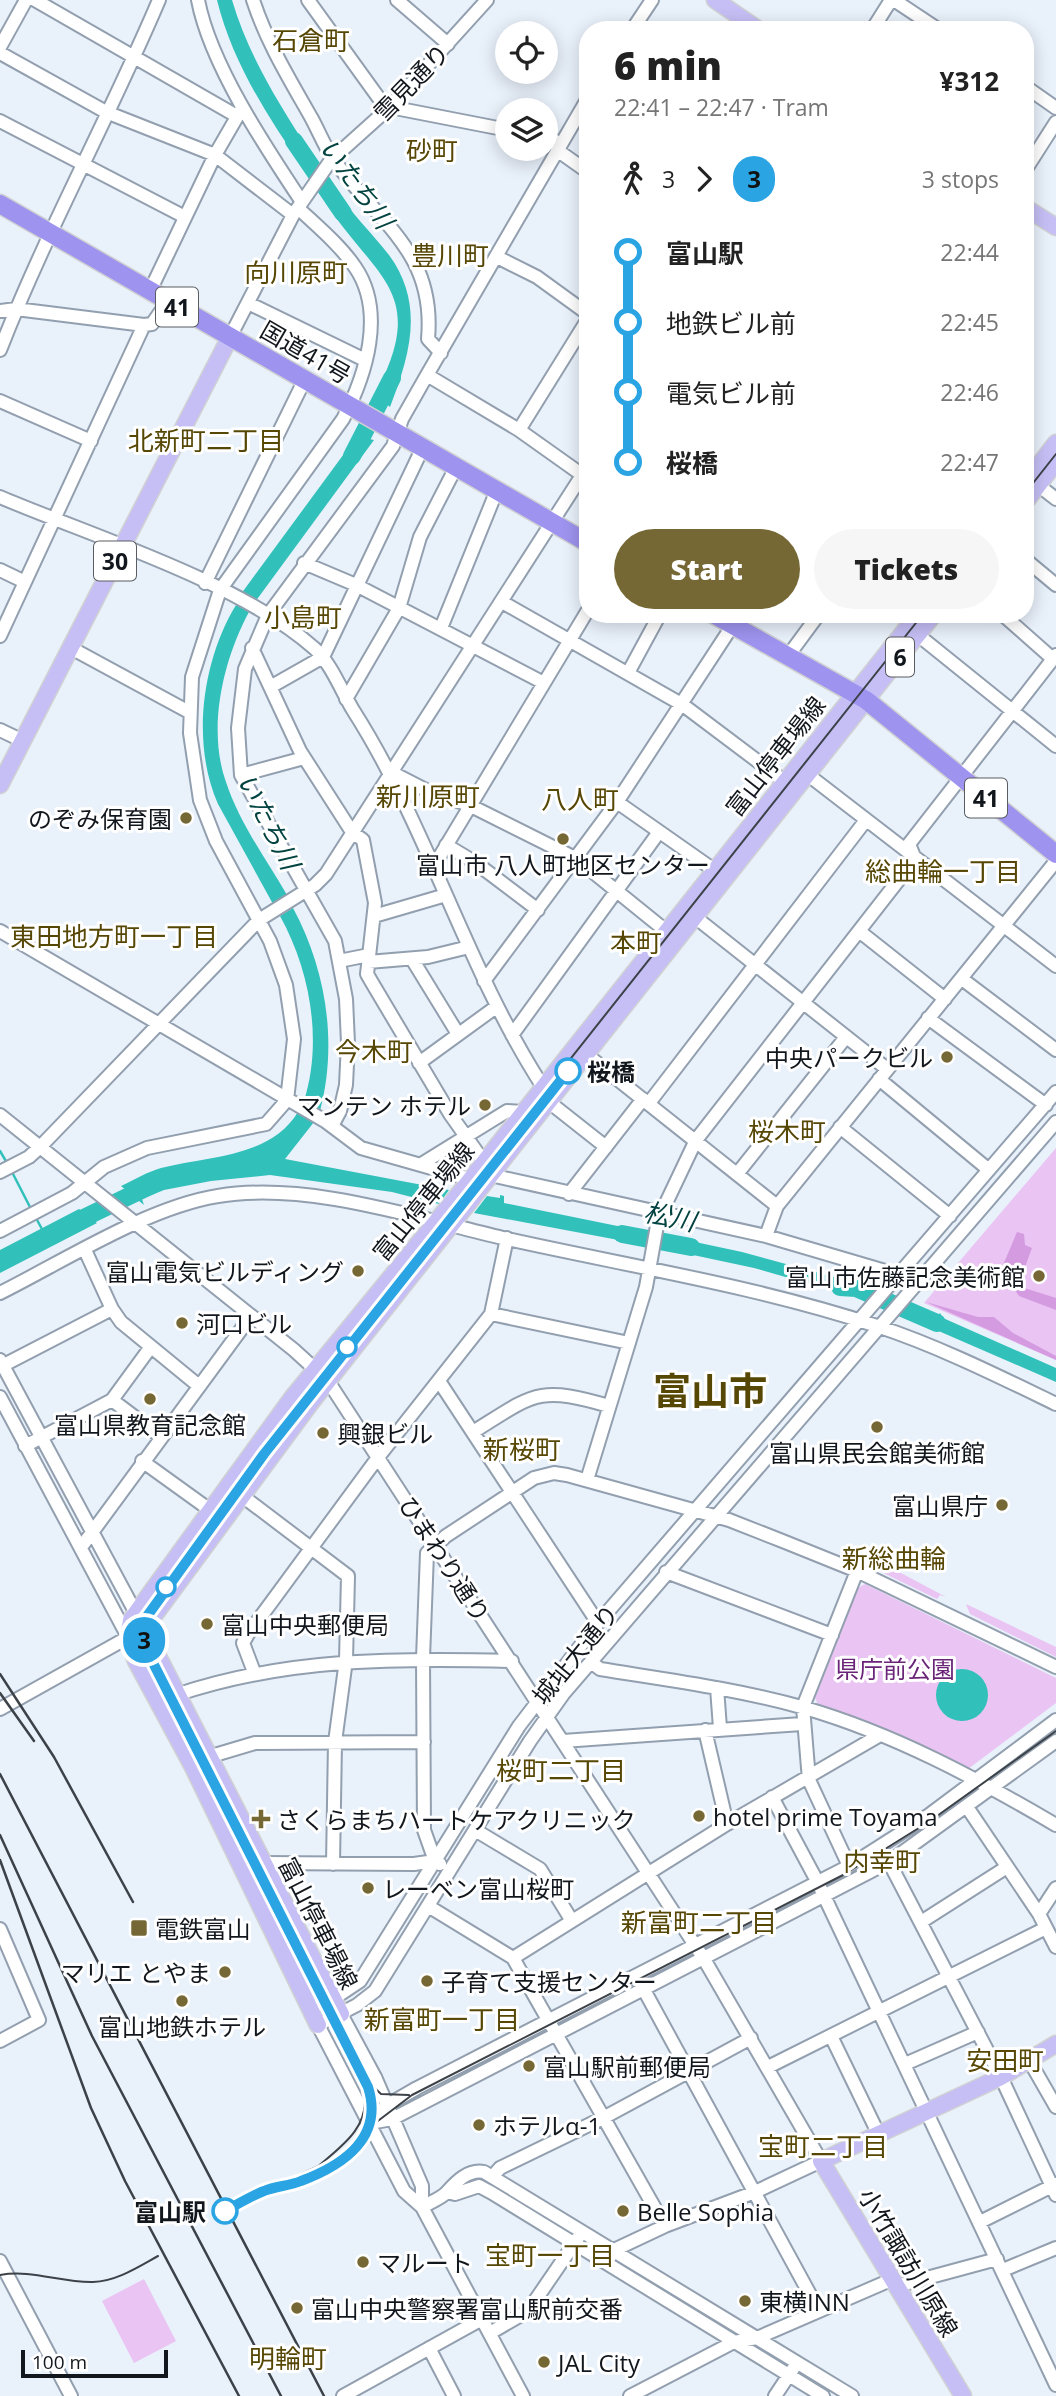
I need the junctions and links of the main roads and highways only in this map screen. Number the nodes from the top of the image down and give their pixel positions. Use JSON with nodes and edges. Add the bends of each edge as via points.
{"nodes":[{"id":1,"x":715,"y":0,"type":"edge"},
{"id":2,"x":746,"y":21,"type":"edge"},
{"id":3,"x":0,"y":204,"type":"edge"},
{"id":4,"x":1034,"y":213,"type":"edge"},
{"id":5,"x":1056,"y":227,"type":"edge"},
{"id":6,"x":230,"y":337,"type":"junction"},
{"id":7,"x":1056,"y":443,"type":"edge"},
{"id":8,"x":1056,"y":462,"type":"edge"},
{"id":9,"x":1034,"y":473,"type":"edge"},
{"id":10,"x":1034,"y":476,"type":"edge"},
{"id":11,"x":579,"y":538,"type":"edge"},
{"id":12,"x":741,"y":623,"type":"edge"},
{"id":13,"x":912,"y":623,"type":"edge"},
{"id":14,"x":927,"y":623,"type":"edge"},
{"id":15,"x":860,"y":697,"type":"junction"},
{"id":16,"x":0,"y":785,"type":"edge"},
{"id":17,"x":1056,"y":853,"type":"edge"},
{"id":18,"x":546,"y":1095,"type":"junction"},
{"id":19,"x":487,"y":1169,"type":"junction"},
{"id":20,"x":323,"y":1376,"type":"junction"},
{"id":21,"x":341,"y":2014,"type":"road end"},
{"id":22,"x":318,"y":2025,"type":"road end"},
{"id":23,"x":1056,"y":2044,"type":"edge"},
{"id":24,"x":963,"y":2396,"type":"edge"}],
"edges":[{"from":1,"to":2,"type":"main road"},
{"from":3,"to":6,"type":"highway","name":"国道41号","number":"41"},
{"from":4,"to":5,"type":"main road"},
{"from":6,"to":11,"type":"highway","name":"国道41号","number":"41"},
{"from":6,"to":16,"type":"main road","number":"30"},
{"from":7,"to":9,"type":"main road"},
{"from":8,"to":10,"type":"main road"},
{"from":12,"to":15,"type":"highway","number":"41"},
{"from":13,"to":15,"type":"main road","number":"6"},
{"from":14,"to":15,"type":"main road","number":"6"},
{"from":15,"to":17,"type":"highway","number":"41"},
{"from":15,"to":18,"type":"main road","name":"富山停車場線","via":[[783,781]]},
{"from":15,"to":18,"type":"main road","name":"富山停車場線","via":[[807,774],[587,1055]]},
{"from":18,"to":19,"type":"main road","name":"富山停車場線"},
{"from":18,"to":19,"type":"main road","name":"富山停車場線","via":[[523,1112]]},
{"from":19,"to":20,"type":"main road","name":"富山停車場線"},
{"from":20,"to":21,"type":"main road","name":"富山停車場線","via":[[144,1629]]},
{"from":20,"to":22,"type":"main road","name":"富山停車場線","via":[[292,1398],[136,1612],[128,1638]]},
{"from":23,"to":24,"type":"main road","name":"小竹諏訪川原線","via":[[1001,2077],[821,2161]]}]}
